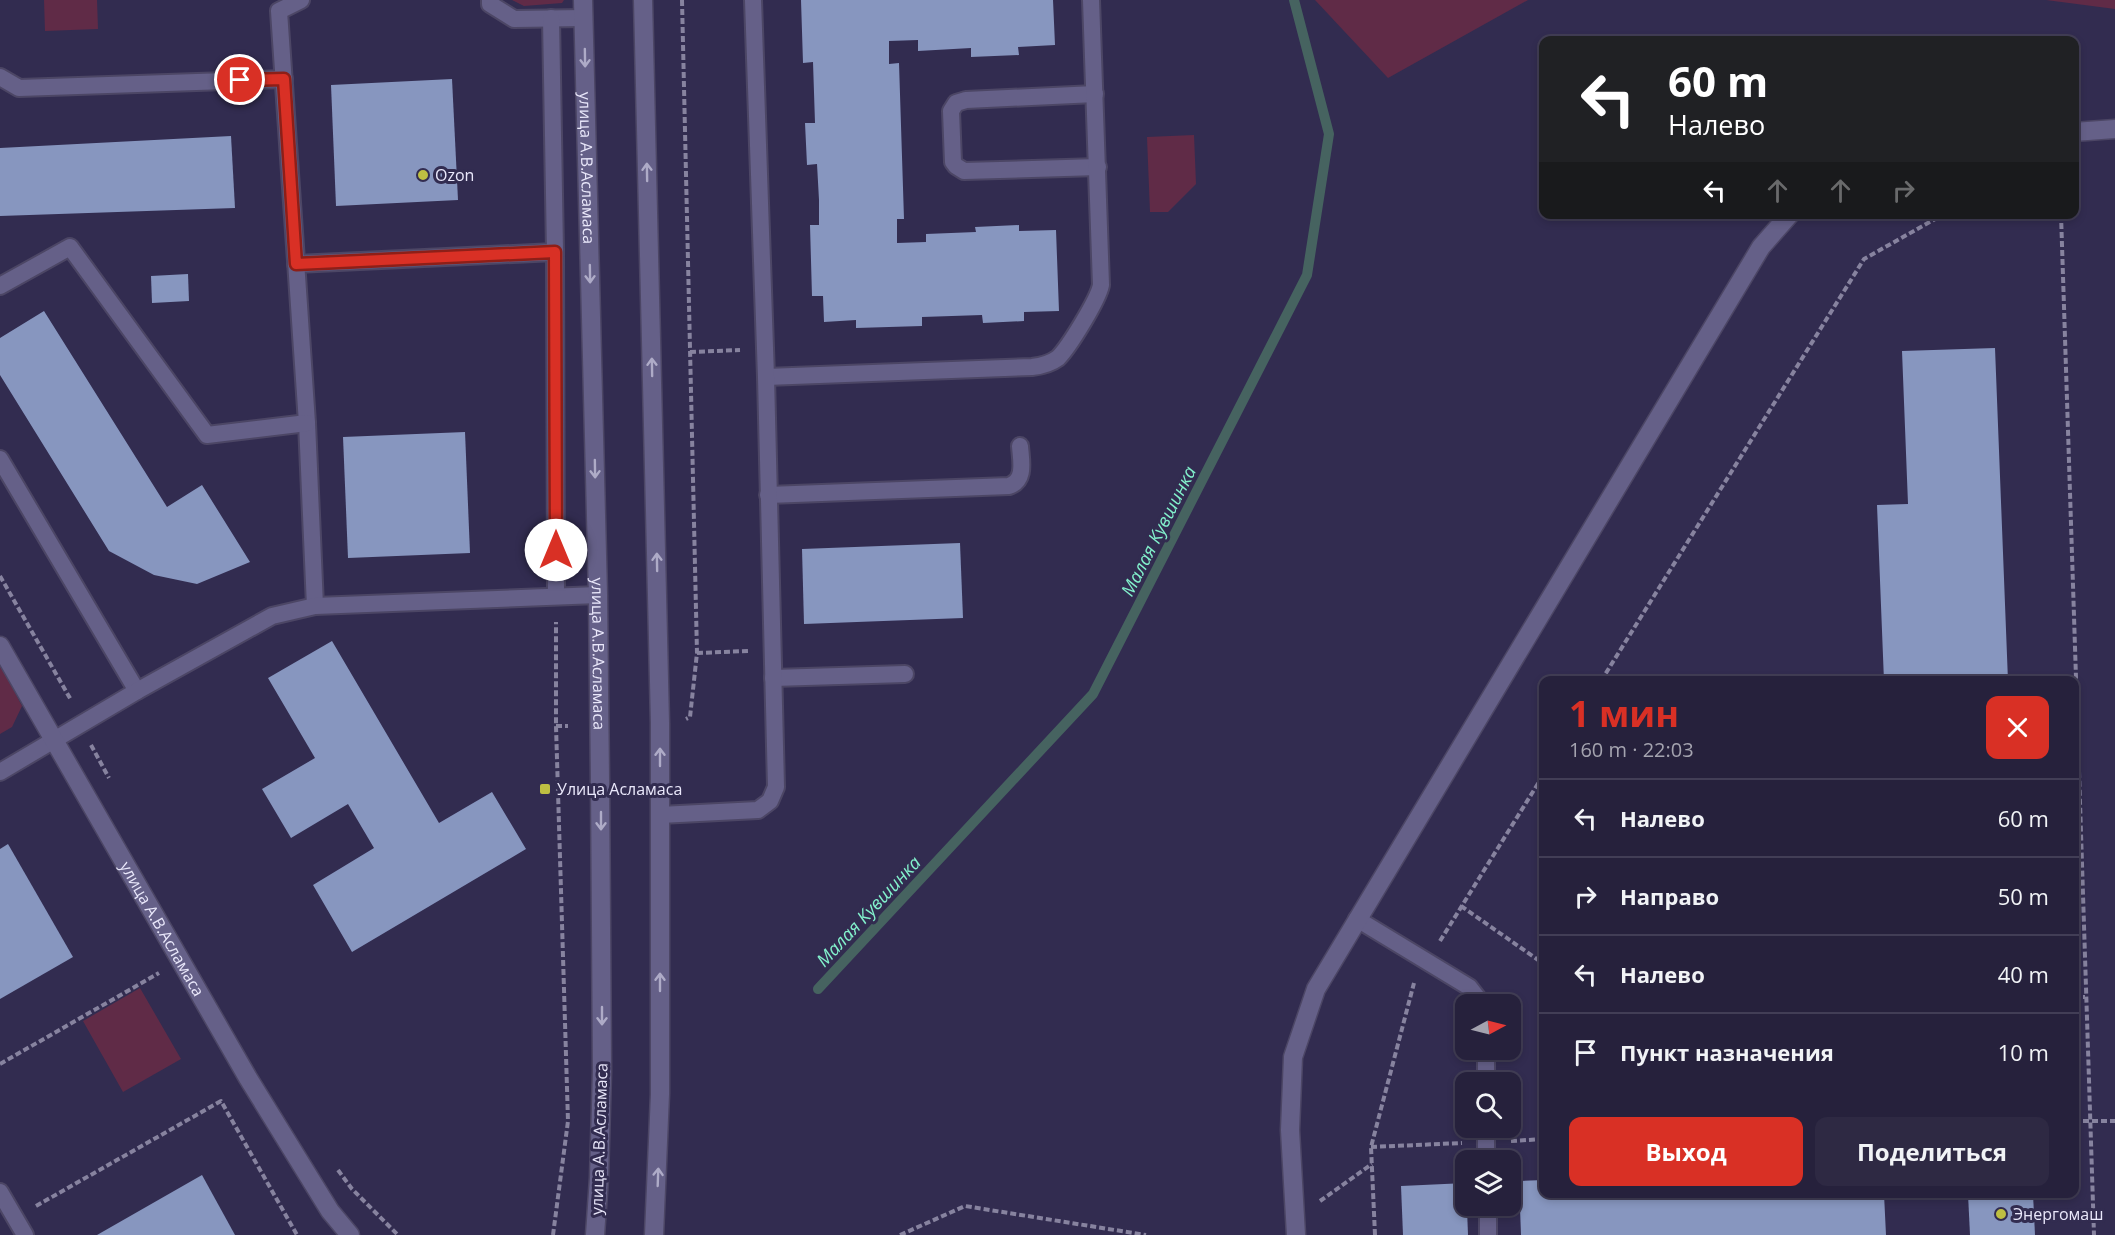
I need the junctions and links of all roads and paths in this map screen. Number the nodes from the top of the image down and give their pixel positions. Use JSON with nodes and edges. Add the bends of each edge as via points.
{"nodes":[{"id":1,"x":301,"y":0,"type":"edge"},
{"id":2,"x":490,"y":0,"type":"edge"},
{"id":3,"x":643,"y":0,"type":"edge"},
{"id":4,"x":682,"y":0,"type":"edge"},
{"id":5,"x":753,"y":0,"type":"edge"},
{"id":6,"x":1091,"y":0,"type":"edge"},
{"id":7,"x":279,"y":5,"type":"edge"},
{"id":8,"x":583,"y":9,"type":"edge"},
{"id":9,"x":551,"y":18,"type":"junction"},
{"id":10,"x":0,"y":77,"type":"edge"},
{"id":11,"x":284,"y":79,"type":"junction"},
{"id":12,"x":1095,"y":94,"type":"junction"},
{"id":13,"x":2115,"y":129,"type":"edge"},
{"id":14,"x":2079,"y":132,"type":"edge"},
{"id":15,"x":1098,"y":167,"type":"junction"},
{"id":16,"x":1786,"y":219,"type":"edge"},
{"id":17,"x":1935,"y":219,"type":"edge"},
{"id":18,"x":2061,"y":219,"type":"edge"},
{"id":19,"x":555,"y":252,"type":"junction"},
{"id":20,"x":296,"y":264,"type":"junction"},
{"id":21,"x":0,"y":286,"type":"edge"},
{"id":22,"x":765,"y":350,"type":"junction"},
{"id":23,"x":690,"y":352,"type":"junction"},
{"id":24,"x":766,"y":377,"type":"junction"},
{"id":25,"x":307,"y":423,"type":"junction"},
{"id":26,"x":1020,"y":446,"type":"dead end"},
{"id":27,"x":0,"y":459,"type":"edge"},
{"id":28,"x":768,"y":495,"type":"junction"},
{"id":29,"x":0,"y":576,"type":"edge"},
{"id":30,"x":598,"y":595,"type":"junction"},
{"id":31,"x":556,"y":596,"type":"junction"},
{"id":32,"x":315,"y":606,"type":"junction"},
{"id":33,"x":0,"y":646,"type":"edge"},
{"id":34,"x":772,"y":651,"type":"junction"},
{"id":35,"x":698,"y":653,"type":"junction"},
{"id":36,"x":905,"y":674,"type":"dead end"},
{"id":37,"x":1604,"y":676,"type":"edge"},
{"id":38,"x":2075,"y":676,"type":"edge"},
{"id":39,"x":773,"y":678,"type":"junction"},
{"id":40,"x":137,"y":691,"type":"junction"},
{"id":41,"x":680,"y":723,"type":"dead end"},
{"id":42,"x":81,"y":725,"type":"junction"},
{"id":43,"x":556,"y":726,"type":"junction"},
{"id":44,"x":568,"y":726,"type":"dead end"},
{"id":45,"x":54,"y":741,"type":"junction"},
{"id":46,"x":0,"y":772,"type":"edge"},
{"id":47,"x":1539,"y":782,"type":"edge"},
{"id":48,"x":113,"y":785,"type":"dead end"},
{"id":49,"x":2079,"y":801,"type":"edge"},
{"id":50,"x":660,"y":815,"type":"junction"},
{"id":51,"x":1461,"y":906,"type":"junction"},
{"id":52,"x":1357,"y":920,"type":"junction"},
{"id":53,"x":180,"y":961,"type":"junction"},
{"id":54,"x":1539,"y":961,"type":"edge"},
{"id":55,"x":1427,"y":962,"type":"junction"},
{"id":56,"x":1474,"y":994,"type":"edge"},
{"id":57,"x":2079,"y":997,"type":"edge"},
{"id":58,"x":2085,"y":997,"type":"junction"},
{"id":59,"x":0,"y":1064,"type":"edge"},
{"id":60,"x":2079,"y":1121,"type":"edge"},
{"id":61,"x":2090,"y":1121,"type":"junction"},
{"id":62,"x":2115,"y":1121,"type":"edge"},
{"id":63,"x":1521,"y":1137,"type":"edge"},
{"id":64,"x":1457,"y":1138,"type":"edge"},
{"id":65,"x":1539,"y":1139,"type":"edge"},
{"id":66,"x":1371,"y":1147,"type":"junction"},
{"id":67,"x":333,"y":1163,"type":"dead end"},
{"id":68,"x":0,"y":1192,"type":"edge"},
{"id":69,"x":1488,"y":1216,"type":"edge"},
{"id":70,"x":15,"y":1218,"type":"junction"},
{"id":71,"x":25,"y":1235,"type":"edge"},
{"id":72,"x":297,"y":1235,"type":"edge"},
{"id":73,"x":350,"y":1235,"type":"edge"},
{"id":74,"x":398,"y":1235,"type":"edge"},
{"id":75,"x":553,"y":1235,"type":"edge"},
{"id":76,"x":596,"y":1235,"type":"edge"},
{"id":77,"x":654,"y":1235,"type":"edge"},
{"id":78,"x":900,"y":1235,"type":"edge"},
{"id":79,"x":1146,"y":1235,"type":"edge"},
{"id":80,"x":1296,"y":1235,"type":"edge"},
{"id":81,"x":1375,"y":1235,"type":"edge"},
{"id":82,"x":1488,"y":1235,"type":"edge"},
{"id":83,"x":2094,"y":1235,"type":"edge"}],
"edges":[{"from":1,"to":7,"type":"lane"},
{"from":2,"to":9,"type":"lane","via":[[490,4],[514,19]]},
{"from":50,"to":3,"type":"street","one_way":true},
{"from":4,"to":23,"type":"path"},
{"from":5,"to":22,"type":"lane"},
{"from":6,"to":12,"type":"lane"},
{"from":7,"to":11,"type":"lane"},
{"from":8,"to":9,"type":"lane"},
{"from":8,"to":30,"type":"street","name":"улица А.В.Асламаса","one_way":true},
{"from":9,"to":19,"type":"lane"},
{"from":10,"to":11,"type":"lane","via":[[19,88]]},
{"from":11,"to":20,"type":"lane"},
{"from":12,"to":15,"type":"lane"},
{"from":12,"to":15,"type":"lane","via":[[956,103],[951,111],[953,162],[964,171]]},
{"from":13,"to":14,"type":"street"},
{"from":15,"to":24,"type":"lane","via":[[1102,275],[1099,294],[1054,361],[1032,367]]},
{"from":16,"to":52,"type":"street","via":[[1761,247]]},
{"from":17,"to":37,"type":"path","via":[[1864,259]]},
{"from":18,"to":38,"type":"path"},
{"from":19,"to":20,"type":"lane"},
{"from":19,"to":31,"type":"lane"},
{"from":20,"to":25,"type":"lane"},
{"from":21,"to":25,"type":"lane","via":[[70,247],[207,435]]},
{"from":22,"to":23,"type":"path"},
{"from":22,"to":24,"type":"lane"},
{"from":23,"to":35,"type":"path"},
{"from":24,"to":28,"type":"lane"},
{"from":25,"to":32,"type":"lane"},
{"from":26,"to":28,"type":"lane","via":[[1020,477],[1009,486]]},
{"from":27,"to":40,"type":"lane"},
{"from":28,"to":34,"type":"lane"},
{"from":29,"to":42,"type":"path","via":[[68,693]]},
{"from":30,"to":31,"type":"lane"},
{"from":30,"to":76,"type":"street","name":"улица А.В.Асламаса","one_way":true,"via":[[602,1071]]},
{"from":31,"to":32,"type":"lane"},
{"from":31,"to":43,"type":"path"},
{"from":32,"to":40,"type":"lane","via":[[272,616]]},
{"from":33,"to":45,"type":"street","name":"улица А.В.Асламаса"},
{"from":34,"to":35,"type":"path"},
{"from":34,"to":39,"type":"lane"},
{"from":35,"to":41,"type":"path","via":[[690,717]]},
{"from":36,"to":39,"type":"lane"},
{"from":39,"to":50,"type":"lane","via":[[776,787],[770,801],[748,812]]},
{"from":40,"to":42,"type":"lane"},
{"from":42,"to":45,"type":"lane"},
{"from":42,"to":48,"type":"path"},
{"from":43,"to":44,"type":"path"},
{"from":43,"to":75,"type":"path","via":[[568,1122]]},
{"from":45,"to":46,"type":"lane"},
{"from":45,"to":53,"type":"street","name":"улица А.В.Асламаса"},
{"from":47,"to":51,"type":"path"},
{"from":49,"to":58,"type":"path"},
{"from":77,"to":50,"type":"street","one_way":true,"via":[[660,1094]]},
{"from":51,"to":54,"type":"path"},
{"from":51,"to":55,"type":"path"},
{"from":52,"to":55,"type":"lane"},
{"from":52,"to":80,"type":"street","via":[[1316,989],[1293,1057],[1290,1130]]},
{"from":53,"to":59,"type":"path"},
{"from":53,"to":73,"type":"street","name":"улица А.В.Асламаса","via":[[330,1211]]},
{"from":55,"to":56,"type":"lane"},
{"from":55,"to":66,"type":"path","via":[[1412,986]]},
{"from":57,"to":58,"type":"path"},
{"from":58,"to":61,"type":"path"},
{"from":60,"to":61,"type":"path"},
{"from":61,"to":62,"type":"path"},
{"from":61,"to":83,"type":"path"},
{"from":63,"to":65,"type":"path"},
{"from":64,"to":66,"type":"path"},
{"from":66,"to":81,"type":"path"},
{"from":67,"to":74,"type":"path","via":[[352,1189]]},
{"from":68,"to":70,"type":"lane"},
{"from":69,"to":82,"type":"lane"},
{"from":70,"to":71,"type":"lane"},
{"from":70,"to":72,"type":"path","via":[[221,1101]]},
{"from":78,"to":79,"type":"path","via":[[964,1206]]}]}
